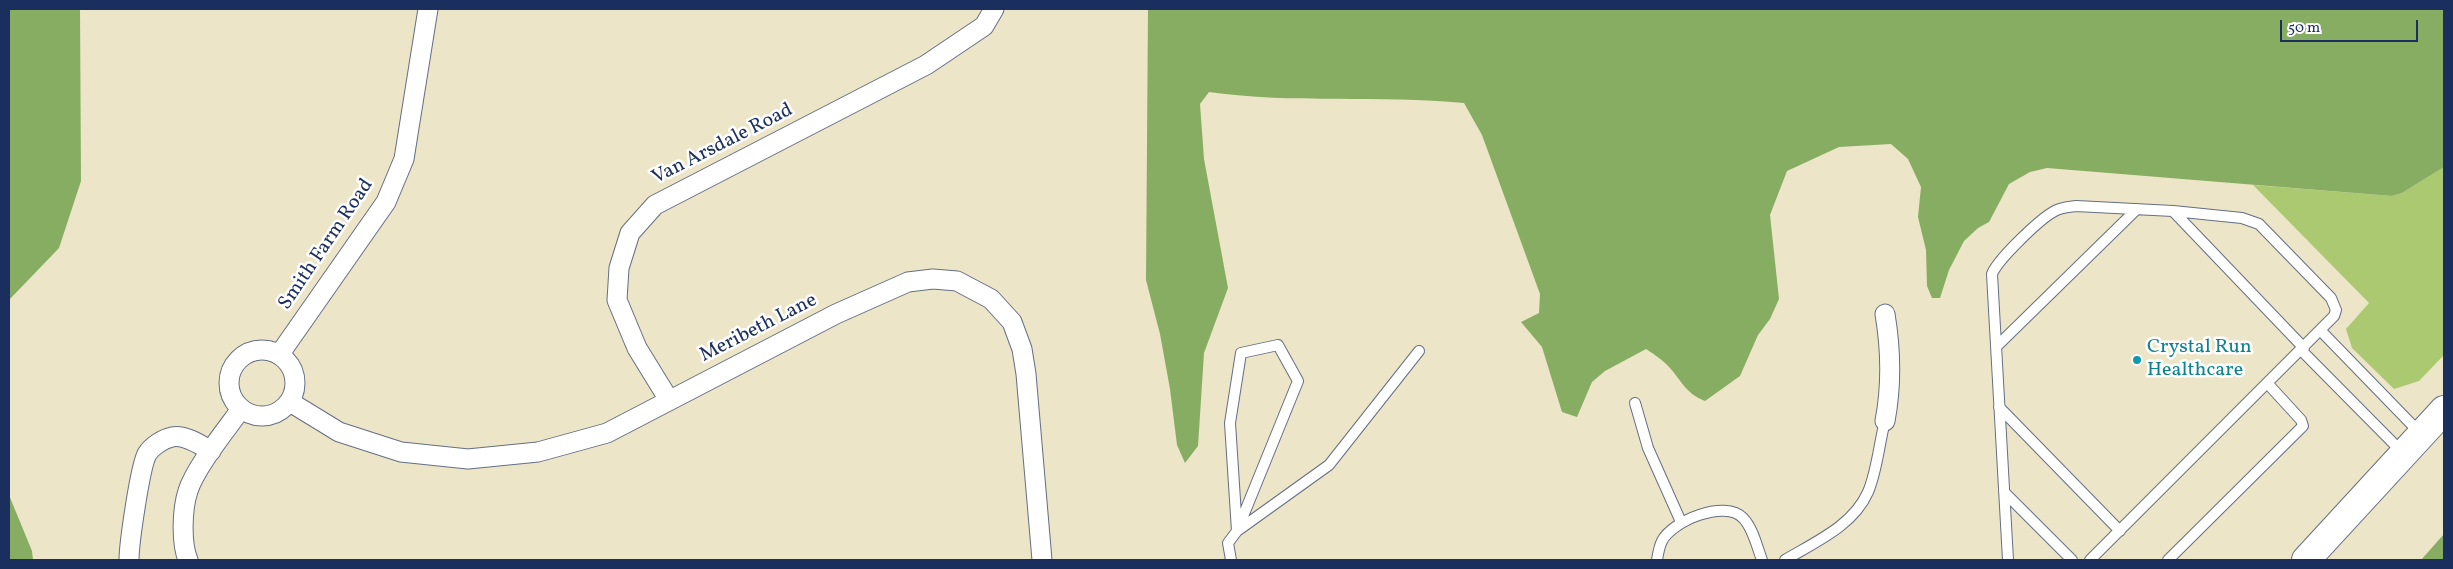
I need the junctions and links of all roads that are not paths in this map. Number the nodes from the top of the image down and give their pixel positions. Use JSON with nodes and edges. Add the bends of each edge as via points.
{"nodes":[{"id":1,"x":428,"y":9,"type":"edge"},
{"id":2,"x":994,"y":9,"type":"edge"},
{"id":3,"x":2138,"y":209,"type":"junction"},
{"id":4,"x":2173,"y":211,"type":"junction"},
{"id":5,"x":1885,"y":314,"type":"dead end"},
{"id":6,"x":2321,"y":331,"type":"junction"},
{"id":7,"x":1996,"y":347,"type":"junction"},
{"id":8,"x":2303,"y":349,"type":"junction"},
{"id":9,"x":1419,"y":351,"type":"dead end"},
{"id":10,"x":280,"y":355,"type":"junction"},
{"id":11,"x":2268,"y":384,"type":"junction"},
{"id":12,"x":669,"y":400,"type":"junction"},
{"id":13,"x":290,"y":402,"type":"junction"},
{"id":14,"x":1635,"y":403,"type":"dead end"},
{"id":15,"x":1999,"y":408,"type":"junction"},
{"id":16,"x":241,"y":409,"type":"junction"},
{"id":17,"x":2444,"y":410,"type":"edge"},
{"id":18,"x":1885,"y":420,"type":"joint"},
{"id":19,"x":2422,"y":434,"type":"junction"},
{"id":20,"x":211,"y":451,"type":"junction"},
{"id":21,"x":2404,"y":454,"type":"junction"},
{"id":22,"x":2004,"y":492,"type":"junction"},
{"id":23,"x":1681,"y":522,"type":"junction"},
{"id":24,"x":1236,"y":531,"type":"junction"},
{"id":25,"x":2120,"y":531,"type":"junction"},
{"id":26,"x":129,"y":560,"type":"edge"},
{"id":27,"x":188,"y":560,"type":"edge"},
{"id":28,"x":1042,"y":560,"type":"edge"},
{"id":29,"x":1231,"y":560,"type":"edge"},
{"id":30,"x":1657,"y":560,"type":"edge"},
{"id":31,"x":1762,"y":560,"type":"edge"},
{"id":32,"x":1785,"y":560,"type":"edge"},
{"id":33,"x":2008,"y":560,"type":"edge"},
{"id":34,"x":2072,"y":560,"type":"edge"},
{"id":35,"x":2090,"y":560,"type":"edge"},
{"id":36,"x":2168,"y":560,"type":"edge"},
{"id":37,"x":2306,"y":560,"type":"edge"}],
"edges":[{"from":1,"to":10,"type":"street","name":"Smith Farm Road","via":[[404,159],[398,177],[386,202]]},
{"from":2,"to":12,"type":"street","name":"Van Arsdale Road","via":[[984,26],[926,65],[655,206],[630,233],[619,268],[617,300],[637,348]]},
{"from":3,"to":4,"type":"lane"},
{"from":3,"to":7,"type":"lane"},
{"from":3,"to":7,"type":"lane","via":[[2062,208],[2049,214],[2001,259],[1992,274]]},
{"from":4,"to":6,"type":"lane","via":[[2242,218],[2259,224],[2334,303],[2334,316]]},
{"from":4,"to":8,"type":"lane"},
{"from":5,"to":18,"type":"street","via":[[1891,373]]},
{"from":6,"to":8,"type":"lane"},
{"from":6,"to":19,"type":"lane"},
{"from":7,"to":15,"type":"lane"},
{"from":8,"to":11,"type":"lane"},
{"from":8,"to":21,"type":"lane"},
{"from":9,"to":24,"type":"lane","via":[[1329,465]]},
{"from":10,"to":13,"type":"street","via":[[294,371],[295,392]]},
{"from":10,"to":16,"type":"street","via":[[258,350],[248,353],[235,364],[229,379],[230,390]]},
{"from":11,"to":25,"type":"lane"},
{"from":11,"to":36,"type":"lane","via":[[2301,420],[2302,426]]},
{"from":12,"to":13,"type":"street","name":"Meribeth Lane","via":[[606,433],[538,452],[468,459],[401,452],[370,444],[340,432]]},
{"from":12,"to":28,"type":"street","name":"Meribeth Lane","via":[[836,314],[908,282],[933,278],[957,281],[991,298],[1012,322],[1022,349]]},
{"from":13,"to":16,"type":"street","via":[[273,415],[262,417]]},
{"from":14,"to":23,"type":"lane","via":[[1648,448]]},
{"from":15,"to":22,"type":"lane"},
{"from":15,"to":25,"type":"lane"},
{"from":16,"to":20,"type":"street"},
{"from":17,"to":19,"type":"main road"},
{"from":18,"to":32,"type":"lane","via":[[1868,492],[1861,504],[1845,524]]},
{"from":19,"to":21,"type":"main road"},
{"from":20,"to":26,"type":"street","via":[[174,436],[160,442],[147,454]]},
{"from":20,"to":27,"type":"street","via":[[188,491],[182,541]]},
{"from":21,"to":37,"type":"main road"},
{"from":22,"to":33,"type":"lane"},
{"from":22,"to":34,"type":"lane"},
{"from":23,"to":30,"type":"lane","via":[[1662,541]]},
{"from":23,"to":31,"type":"lane","via":[[1721,509],[1732,510],[1750,529]]},
{"from":24,"to":24,"type":"lane","via":[[1230,423],[1241,353],[1278,345],[1298,381]]},
{"from":24,"to":29,"type":"lane","via":[[1228,542]]},
{"from":25,"to":35,"type":"lane"}]}
